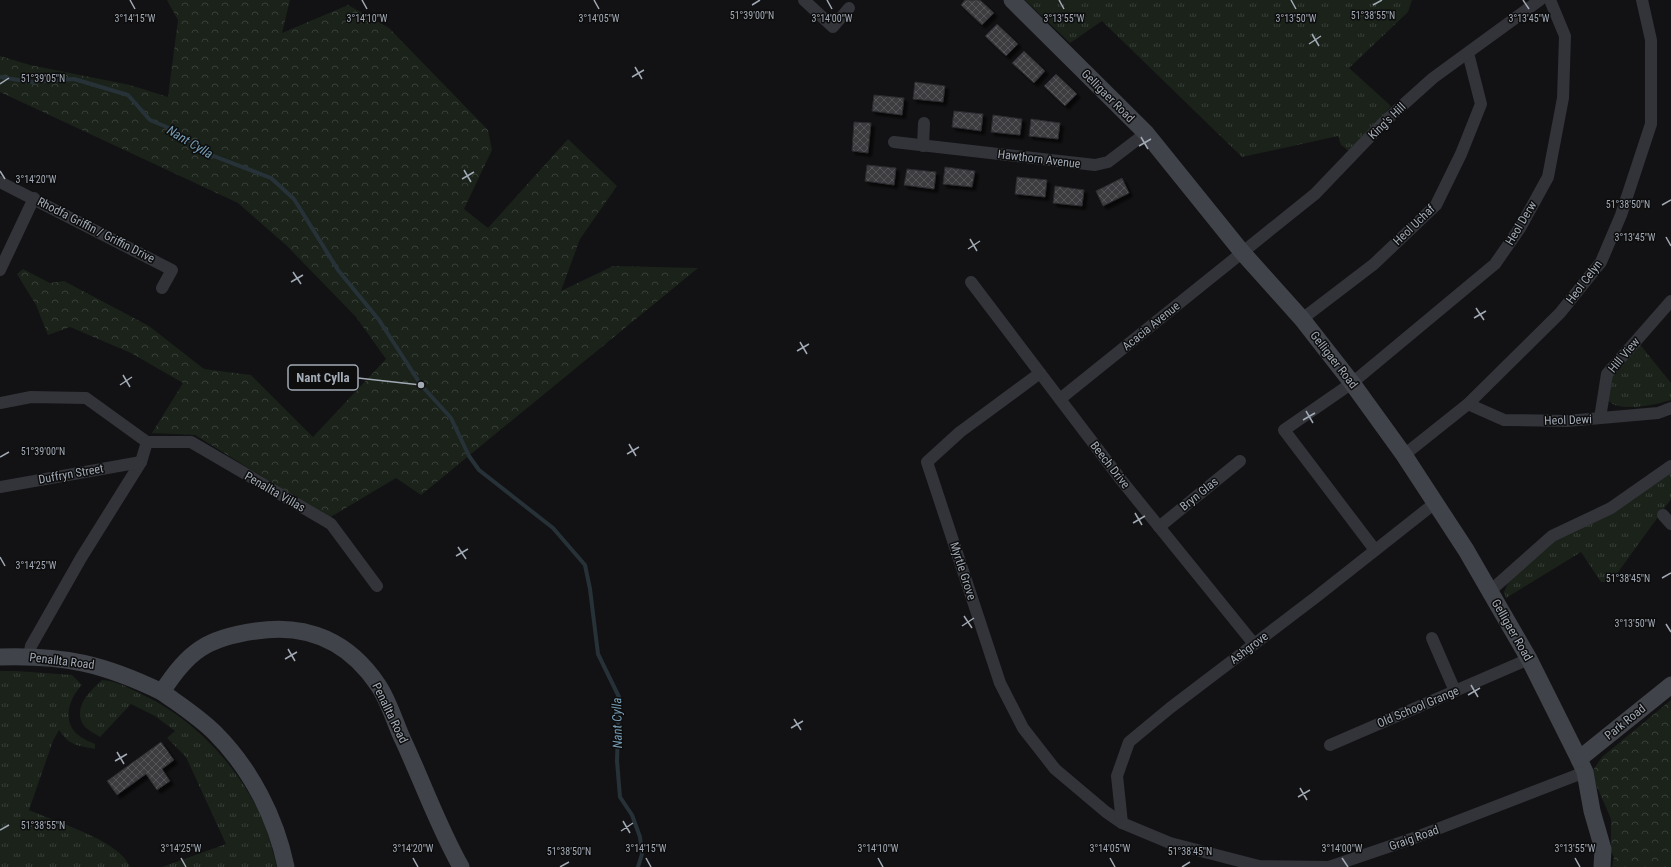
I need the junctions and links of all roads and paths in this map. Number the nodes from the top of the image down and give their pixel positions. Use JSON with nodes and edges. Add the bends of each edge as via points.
{"nodes":[{"id":1,"x":804,"y":0,"type":"edge"},
{"id":2,"x":1012,"y":0,"type":"edge"},
{"id":3,"x":1540,"y":0,"type":"edge"},
{"id":4,"x":1550,"y":0,"type":"edge"},
{"id":5,"x":1642,"y":0,"type":"edge"},
{"id":6,"x":849,"y":8,"type":"dead end"},
{"id":7,"x":1468,"y":53,"type":"junction"},
{"id":8,"x":924,"y":123,"type":"dead end"},
{"id":9,"x":1146,"y":133,"type":"junction"},
{"id":10,"x":894,"y":142,"type":"dead end"},
{"id":11,"x":922,"y":146,"type":"junction"},
{"id":12,"x":0,"y":182,"type":"edge"},
{"id":13,"x":34,"y":198,"type":"junction"},
{"id":14,"x":1242,"y":252,"type":"junction"},
{"id":15,"x":0,"y":270,"type":"edge"},
{"id":16,"x":971,"y":282,"type":"dead end"},
{"id":17,"x":162,"y":288,"type":"dead end"},
{"id":18,"x":1671,"y":301,"type":"edge"},
{"id":19,"x":1302,"y":319,"type":"junction"},
{"id":20,"x":1040,"y":373,"type":"junction"},
{"id":21,"x":1352,"y":383,"type":"junction"},
{"id":22,"x":1060,"y":399,"type":"junction"},
{"id":23,"x":0,"y":403,"type":"edge"},
{"id":24,"x":1468,"y":404,"type":"junction"},
{"id":25,"x":1671,"y":408,"type":"edge"},
{"id":26,"x":1600,"y":418,"type":"junction"},
{"id":27,"x":147,"y":442,"type":"junction"},
{"id":28,"x":1404,"y":455,"type":"junction"},
{"id":29,"x":1240,"y":461,"type":"dead end"},
{"id":30,"x":142,"y":462,"type":"junction"},
{"id":31,"x":1671,"y":466,"type":"edge"},
{"id":32,"x":0,"y":487,"type":"edge"},
{"id":33,"x":1435,"y":503,"type":"junction"},
{"id":34,"x":1159,"y":527,"type":"junction"},
{"id":35,"x":1375,"y":550,"type":"junction"},
{"id":36,"x":377,"y":586,"type":"dead end"},
{"id":37,"x":1489,"y":592,"type":"junction"},
{"id":38,"x":1432,"y":638,"type":"dead end"},
{"id":39,"x":1254,"y":644,"type":"junction"},
{"id":40,"x":29,"y":656,"type":"junction"},
{"id":41,"x":0,"y":657,"type":"edge"},
{"id":42,"x":1529,"y":659,"type":"junction"},
{"id":43,"x":1671,"y":685,"type":"edge"},
{"id":44,"x":1455,"y":691,"type":"junction"},
{"id":45,"x":162,"y":692,"type":"junction"},
{"id":46,"x":1330,"y":745,"type":"dead end"},
{"id":47,"x":1582,"y":765,"type":"junction"},
{"id":48,"x":1122,"y":823,"type":"junction"},
{"id":49,"x":286,"y":867,"type":"edge"},
{"id":50,"x":461,"y":867,"type":"edge"},
{"id":51,"x":1602,"y":867,"type":"edge"}],
"edges":[{"from":1,"to":6,"type":"street","via":[[833,27]]},
{"from":2,"to":9,"type":"street","name":"Gelligaer Road"},
{"from":3,"to":7,"type":"street","name":"King's Hill"},
{"from":4,"to":21,"type":"street","name":"Heol Derw","via":[[1566,36],[1563,98],[1548,177],[1520,228],[1495,264]]},
{"from":5,"to":24,"type":"street","name":"Heol Celyn","via":[[1651,40],[1651,124],[1621,215],[1601,262],[1560,313]]},
{"from":7,"to":14,"type":"street","name":"King's Hill","via":[[1433,78],[1384,122],[1315,194]]},
{"from":7,"to":19,"type":"street","name":"Heol Uchaf","via":[[1481,104],[1461,154],[1436,205],[1374,264]]},
{"from":8,"to":11,"type":"street"},
{"from":9,"to":11,"type":"street","name":"Hawthorn Avenue","via":[[1108,162],[1095,165]]},
{"from":9,"to":14,"type":"street","name":"Gelligaer Road"},
{"from":10,"to":11,"type":"street","name":"Hawthorn Avenue"},
{"from":12,"to":13,"type":"street","name":"Rhodfa Griffin / Griffin Drive"},
{"from":13,"to":15,"type":"street"},
{"from":13,"to":17,"type":"street","name":"Rhodfa Griffin / Griffin Drive","via":[[172,270]]},
{"from":14,"to":19,"type":"street","name":"Gelligaer Road"},
{"from":14,"to":22,"type":"street","name":"Acacia Avenue"},
{"from":16,"to":20,"type":"street","name":"Beech Drive"},
{"from":18,"to":26,"type":"street","name":"Hill View","via":[[1607,374]]},
{"from":19,"to":21,"type":"street","name":"Gelligaer Road"},
{"from":20,"to":22,"type":"street","name":"Beech Drive"},
{"from":20,"to":48,"type":"street","name":"Myrtle Grove","via":[[960,432],[927,462],[1000,683],[1023,728],[1055,768]]},
{"from":21,"to":28,"type":"street","name":"Gelligaer Road"},
{"from":21,"to":35,"type":"street","name":"Heol Derw","via":[[1284,430]]},
{"from":22,"to":34,"type":"street","name":"Beech Drive"},
{"from":23,"to":27,"type":"street","via":[[31,397],[86,398]]},
{"from":24,"to":26,"type":"street","name":"Heol Dewi","via":[[1504,420],[1567,421]]},
{"from":24,"to":28,"type":"street","name":"Heol Celyn"},
{"from":25,"to":26,"type":"street","name":"Heol Dewi","via":[[1658,413]]},
{"from":27,"to":30,"type":"street"},
{"from":27,"to":36,"type":"street","name":"Penallta Villas","via":[[191,442],[331,524]]},
{"from":28,"to":33,"type":"street","name":"Gelligaer Road"},
{"from":29,"to":34,"type":"street","name":"Bryn Glas"},
{"from":30,"to":32,"type":"street","name":"Duffryn Street"},
{"from":30,"to":40,"type":"street","via":[[81,558],[30,646]]},
{"from":31,"to":37,"type":"street","via":[[1611,508],[1552,536]]},
{"from":33,"to":35,"type":"street","name":"Ashgrove"},
{"from":33,"to":37,"type":"street","name":"Gelligaer Road"},
{"from":34,"to":39,"type":"street","name":"Beech Drive"},
{"from":35,"to":39,"type":"street","name":"Ashgrove"},
{"from":37,"to":42,"type":"street","name":"Gelligaer Road"},
{"from":38,"to":44,"type":"street"},
{"from":39,"to":48,"type":"street","name":"Ashgrove","via":[[1129,742],[1117,776]]},
{"from":40,"to":41,"type":"street","name":"Penallta Road"},
{"from":40,"to":45,"type":"street","name":"Penallta Road","via":[[66,659],[100,666]]},
{"from":42,"to":44,"type":"street","name":"Old School Grange"},
{"from":42,"to":47,"type":"street","name":"Gelligaer Road"},
{"from":43,"to":47,"type":"street","name":"Park Road"},
{"from":44,"to":46,"type":"street","name":"Old School Grange"},
{"from":45,"to":49,"type":"street","via":[[216,733],[252,778],[270,817]]},
{"from":45,"to":50,"type":"street","name":"Penallta Road","via":[[190,656],[226,637],[280,628],[316,634],[333,642],[349,653],[379,686]]},
{"from":47,"to":48,"type":"street","name":"Graig Road","via":[[1414,838],[1329,867],[1259,866],[1170,843]]},
{"from":47,"to":51,"type":"street","name":"Gelligaer Road","via":[[1603,849]]}]}
